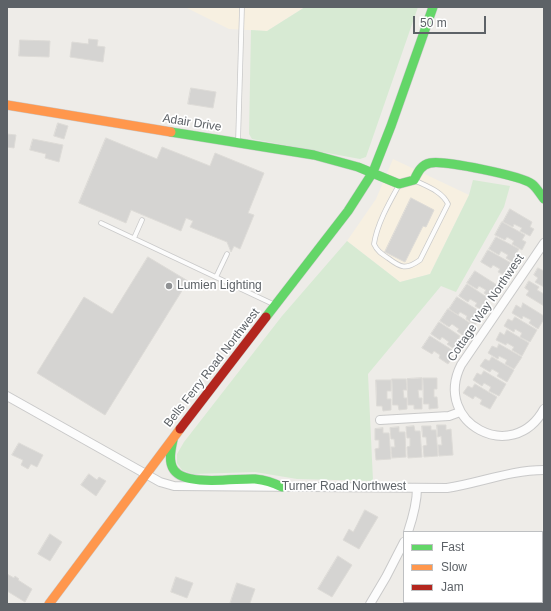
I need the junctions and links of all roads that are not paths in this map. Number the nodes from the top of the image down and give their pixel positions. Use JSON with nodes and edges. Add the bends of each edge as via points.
{"nodes":[{"id":1,"x":242,"y":7,"type":"edge"},
{"id":2,"x":433,"y":7,"type":"edge"},
{"id":3,"x":7,"y":105,"type":"edge"},
{"id":4,"x":238,"y":143,"type":"junction"},
{"id":5,"x":372,"y":172,"type":"junction"},
{"id":6,"x":414,"y":180,"type":"junction"},
{"id":7,"x":399,"y":184,"type":"junction"},
{"id":8,"x":544,"y":199,"type":"edge"},
{"id":9,"x":142,"y":220,"type":"dead end"},
{"id":10,"x":101,"y":223,"type":"dead end"},
{"id":11,"x":134,"y":238,"type":"junction"},
{"id":12,"x":544,"y":243,"type":"edge"},
{"id":13,"x":227,"y":254,"type":"dead end"},
{"id":14,"x":216,"y":277,"type":"junction"},
{"id":15,"x":275,"y":305,"type":"junction"},
{"id":16,"x":7,"y":396,"type":"edge"},
{"id":17,"x":544,"y":409,"type":"edge"},
{"id":18,"x":460,"y":412,"type":"junction"},
{"id":19,"x":380,"y":420,"type":"dead end"},
{"id":20,"x":173,"y":438,"type":"junction"},
{"id":21,"x":544,"y":470,"type":"edge"},
{"id":22,"x":146,"y":474,"type":"junction"},
{"id":23,"x":282,"y":487,"type":"junction"},
{"id":24,"x":417,"y":488,"type":"junction"},
{"id":25,"x":408,"y":531,"type":"edge"},
{"id":26,"x":403,"y":544,"type":"edge"},
{"id":27,"x":49,"y":604,"type":"edge"},
{"id":28,"x":370,"y":604,"type":"edge"}],
"edges":[{"from":1,"to":4,"type":"lane"},
{"from":2,"to":5,"type":"main road","name":"Bells Ferry Road Northwest"},
{"from":3,"to":4,"type":"main road","name":"Adair Drive"},
{"from":4,"to":5,"type":"main road","name":"Adair Drive","via":[[314,155]]},
{"from":5,"to":7,"type":"main road"},
{"from":5,"to":15,"type":"main road","name":"Bells Ferry Road Northwest","via":[[348,211]]},
{"from":6,"to":7,"type":"main road"},
{"from":6,"to":7,"type":"lane","via":[[437,191],[448,204],[420,260],[405,267],[399,266],[377,250],[374,244],[376,233]]},
{"from":6,"to":8,"type":"main road","via":[[423,166],[431,163],[448,163],[519,178],[532,184]]},
{"from":9,"to":11,"type":"lane"},
{"from":10,"to":11,"type":"lane"},
{"from":11,"to":14,"type":"lane"},
{"from":12,"to":18,"type":"street","name":"Cottage Way Northwest","via":[[461,364],[455,382]]},
{"from":13,"to":14,"type":"lane"},
{"from":14,"to":15,"type":"lane"},
{"from":15,"to":20,"type":"main road","name":"Bells Ferry Road Northwest"},
{"from":16,"to":22,"type":"street","name":"Turner Road Northwest"},
{"from":17,"to":18,"type":"street","via":[[530,427],[516,434],[503,436],[479,430]]},
{"from":18,"to":19,"type":"street","via":[[449,416]]},
{"from":20,"to":22,"type":"main road","name":"Bells Ferry Road Northwest"},
{"from":20,"to":23,"type":"main road","via":[[170,461],[178,476],[202,480],[267,481]]},
{"from":21,"to":24,"type":"street","name":"Turner Road Northwest","via":[[511,473],[447,488]]},
{"from":22,"to":23,"type":"street","name":"Turner Road Northwest","via":[[174,486]]},
{"from":22,"to":27,"type":"main road","name":"Bells Ferry Road Northwest"},
{"from":23,"to":24,"type":"street","name":"Turner Road Northwest"},
{"from":24,"to":25,"type":"street"},
{"from":26,"to":28,"type":"street"}]}
